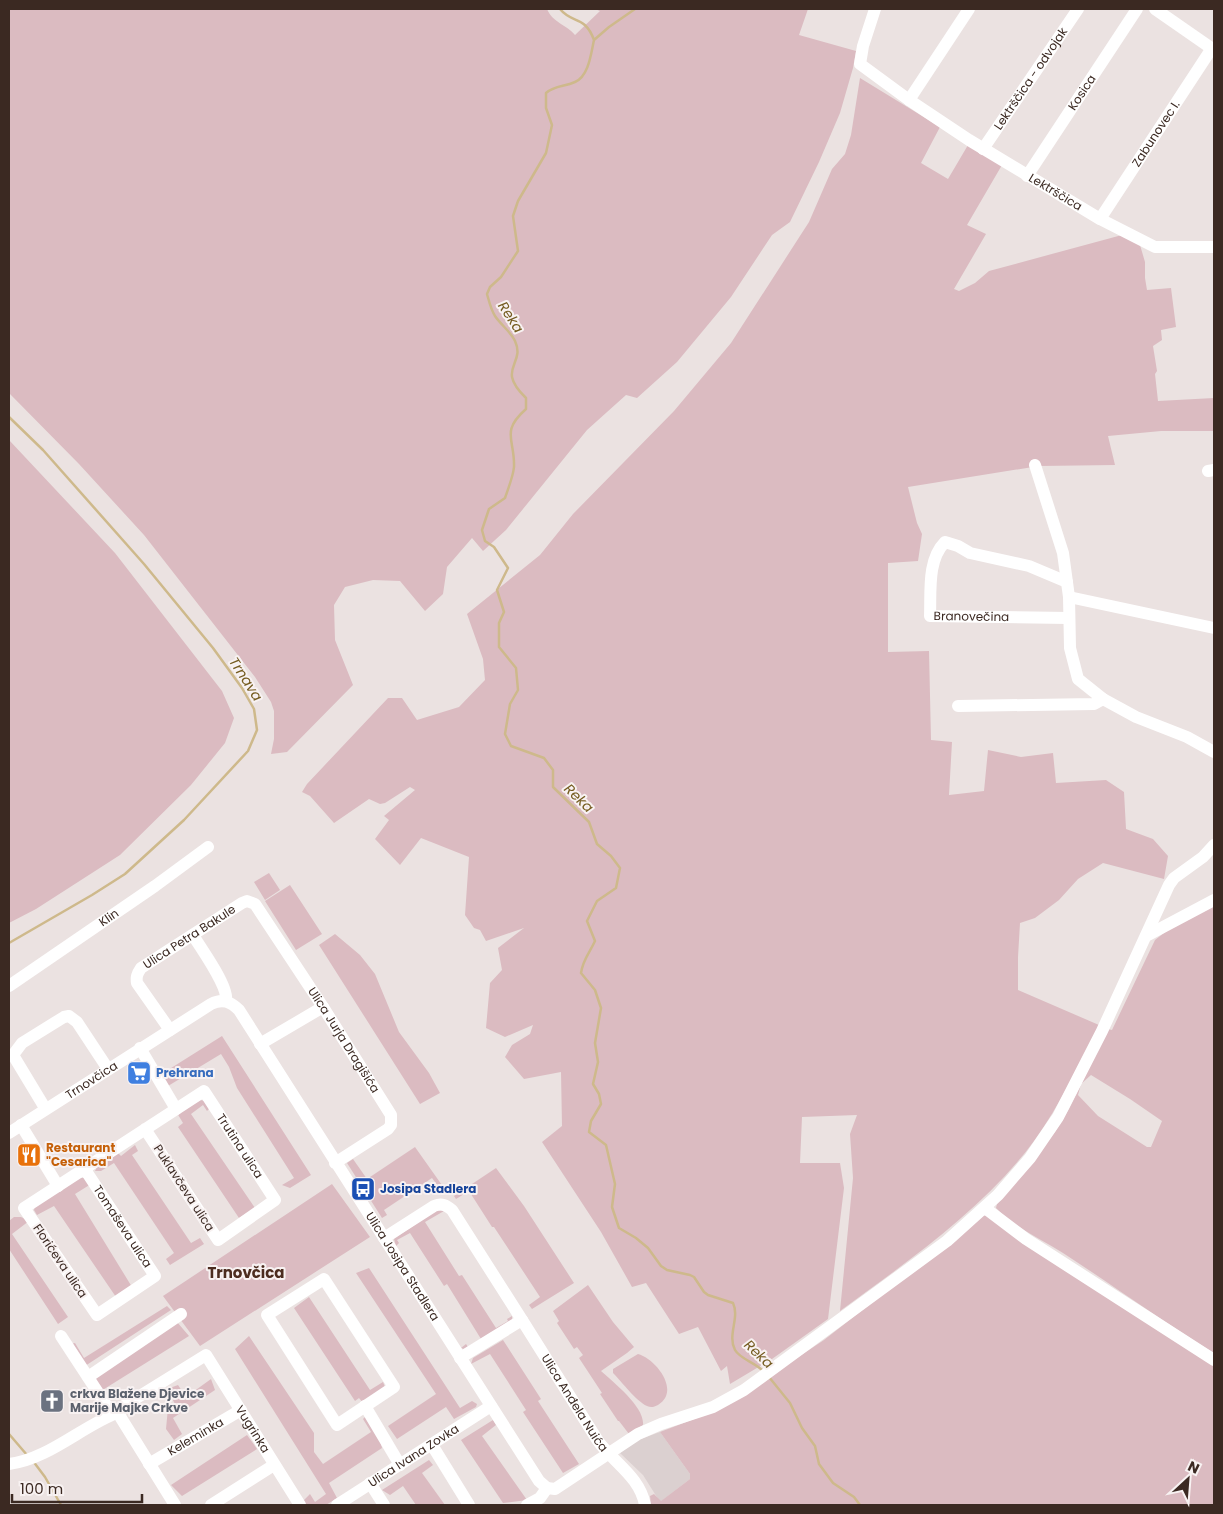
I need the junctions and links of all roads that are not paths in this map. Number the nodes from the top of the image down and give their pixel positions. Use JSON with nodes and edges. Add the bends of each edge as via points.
{"nodes":[{"id":1,"x":875,"y":9,"type":"edge"},
{"id":2,"x":969,"y":9,"type":"edge"},
{"id":3,"x":1078,"y":9,"type":"edge"},
{"id":4,"x":1137,"y":9,"type":"edge"},
{"id":5,"x":1154,"y":9,"type":"edge"},
{"id":6,"x":1213,"y":49,"type":"edge"},
{"id":7,"x":909,"y":100,"type":"junction"},
{"id":8,"x":983,"y":149,"type":"junction"},
{"id":9,"x":1027,"y":176,"type":"junction"},
{"id":10,"x":1100,"y":219,"type":"junction"},
{"id":11,"x":1214,"y":247,"type":"edge"},
{"id":12,"x":1036,"y":465,"type":"dead end"},
{"id":13,"x":1067,"y":582,"type":"junction"},
{"id":14,"x":1069,"y":597,"type":"junction"},
{"id":15,"x":1069,"y":618,"type":"junction"},
{"id":16,"x":1214,"y":628,"type":"edge"},
{"id":17,"x":1103,"y":699,"type":"junction"},
{"id":18,"x":958,"y":706,"type":"dead end"},
{"id":19,"x":1214,"y":752,"type":"edge"},
{"id":20,"x":1214,"y":845,"type":"edge"},
{"id":21,"x":208,"y":847,"type":"dead end"},
{"id":22,"x":1214,"y":900,"type":"edge"},
{"id":23,"x":251,"y":902,"type":"joint"},
{"id":24,"x":193,"y":934,"type":"junction"},
{"id":25,"x":1148,"y":935,"type":"junction"},
{"id":26,"x":9,"y":986,"type":"edge"},
{"id":27,"x":226,"y":1001,"type":"junction"},
{"id":28,"x":323,"y":1007,"type":"junction"},
{"id":29,"x":170,"y":1030,"type":"junction"},
{"id":30,"x":260,"y":1044,"type":"junction"},
{"id":31,"x":140,"y":1048,"type":"junction"},
{"id":32,"x":108,"y":1069,"type":"junction"},
{"id":33,"x":45,"y":1108,"type":"junction"},
{"id":34,"x":176,"y":1109,"type":"junction"},
{"id":35,"x":21,"y":1125,"type":"junction"},
{"id":36,"x":145,"y":1129,"type":"junction"},
{"id":37,"x":9,"y":1133,"type":"edge"},
{"id":38,"x":335,"y":1162,"type":"junction"},
{"id":39,"x":84,"y":1168,"type":"junction"},
{"id":40,"x":58,"y":1186,"type":"junction"},
{"id":41,"x":275,"y":1200,"type":"joint"},
{"id":42,"x":985,"y":1208,"type":"junction"},
{"id":43,"x":384,"y":1238,"type":"junction"},
{"id":44,"x":181,"y":1314,"type":"dead end"},
{"id":45,"x":97,"y":1315,"type":"joint"},
{"id":46,"x":522,"y":1320,"type":"junction"},
{"id":47,"x":61,"y":1336,"type":"dead end"},
{"id":48,"x":460,"y":1358,"type":"junction"},
{"id":49,"x":1214,"y":1360,"type":"edge"},
{"id":50,"x":88,"y":1377,"type":"junction"},
{"id":51,"x":365,"y":1406,"type":"junction"},
{"id":52,"x":491,"y":1406,"type":"junction"},
{"id":53,"x":241,"y":1410,"type":"junction"},
{"id":54,"x":115,"y":1413,"type":"junction"},
{"id":55,"x":432,"y":1445,"type":"junction"},
{"id":56,"x":608,"y":1454,"type":"junction"},
{"id":57,"x":9,"y":1464,"type":"edge"},
{"id":58,"x":149,"y":1464,"type":"junction"},
{"id":59,"x":274,"y":1465,"type":"junction"},
{"id":60,"x":400,"y":1465,"type":"junction"},
{"id":61,"x":370,"y":1483,"type":"junction"},
{"id":62,"x":547,"y":1488,"type":"junction"},
{"id":63,"x":165,"y":1500,"type":"edge"},
{"id":64,"x":175,"y":1505,"type":"edge"},
{"id":65,"x":210,"y":1505,"type":"edge"},
{"id":66,"x":300,"y":1505,"type":"edge"},
{"id":67,"x":337,"y":1505,"type":"edge"},
{"id":68,"x":384,"y":1505,"type":"edge"},
{"id":69,"x":469,"y":1505,"type":"edge"},
{"id":70,"x":527,"y":1505,"type":"edge"},
{"id":71,"x":645,"y":1505,"type":"edge"}],
"edges":[{"from":1,"to":7,"type":"street","name":"Lektrščica","via":[[860,64]]},
{"from":2,"to":7,"type":"street"},
{"from":3,"to":8,"type":"street","name":"Lektrščica - odvojak"},
{"from":4,"to":9,"type":"street","name":"Kosica"},
{"from":5,"to":6,"type":"street"},
{"from":6,"to":10,"type":"street","name":"Zabunovec I."},
{"from":7,"to":8,"type":"street","name":"Lektrščica"},
{"from":8,"to":9,"type":"street","name":"Lektrščica"},
{"from":9,"to":10,"type":"street","name":"Lektrščica"},
{"from":10,"to":11,"type":"street","name":"Lektrščica","via":[[1155,247]]},
{"from":12,"to":13,"type":"street","via":[[1063,553]]},
{"from":13,"to":14,"type":"street"},
{"from":13,"to":15,"type":"street","name":"Branovečina","via":[[1029,566],[970,553],[945,542],[938,548],[931,573],[930,616]]},
{"from":14,"to":15,"type":"street"},
{"from":14,"to":16,"type":"street"},
{"from":15,"to":17,"type":"street","via":[[1070,648],[1078,679]]},
{"from":17,"to":18,"type":"street","via":[[1094,704]]},
{"from":17,"to":19,"type":"street"},
{"from":20,"to":25,"type":"street","via":[[1204,857],[1174,878]]},
{"from":21,"to":26,"type":"street","name":"Klin"},
{"from":22,"to":25,"type":"street"},
{"from":23,"to":24,"type":"street","name":"Ulica Petra Bakule","via":[[242,903]]},
{"from":23,"to":28,"type":"street","name":"Ulica Jurja Dragišića","via":[[259,908]]},
{"from":24,"to":27,"type":"street","name":"Ulica Josipa Stadlera","via":[[224,987]]},
{"from":24,"to":29,"type":"street","name":"Ulica Petra Bakule","via":[[141,968],[136,978]]},
{"from":25,"to":42,"type":"street","via":[[1058,1117],[1030,1158]]},
{"from":27,"to":29,"type":"street","name":"Trnovčica","via":[[216,1001]]},
{"from":27,"to":30,"type":"street","name":"Ulica Josipa Stadlera","via":[[239,1010]]},
{"from":28,"to":30,"type":"street"},
{"from":28,"to":38,"type":"street","name":"Ulica Jurja Dragišića","via":[[392,1121],[388,1129]]},
{"from":29,"to":31,"type":"street","name":"Trnovčica"},
{"from":30,"to":38,"type":"street","name":"Ulica Josipa Stadlera"},
{"from":31,"to":32,"type":"street","name":"Trnovčica"},
{"from":31,"to":34,"type":"street"},
{"from":32,"to":33,"type":"street","name":"Trnovčica"},
{"from":32,"to":33,"type":"street","via":[[73,1018],[64,1017],[38,1033],[22,1043],[13,1055]]},
{"from":33,"to":35,"type":"street","name":"Trnovčica"},
{"from":34,"to":36,"type":"street"},
{"from":34,"to":41,"type":"street","name":"Trutina ulica","via":[[204,1090]]},
{"from":35,"to":37,"type":"street","name":"Trnovčica"},
{"from":35,"to":40,"type":"street"},
{"from":36,"to":39,"type":"street"},
{"from":36,"to":41,"type":"street","name":"Puklavčeva ulica","via":[[218,1240]]},
{"from":38,"to":43,"type":"street","name":"Ulica Josipa Stadlera"},
{"from":39,"to":40,"type":"street"},
{"from":39,"to":45,"type":"street","name":"Tomaševa ulica","via":[[155,1276]]},
{"from":40,"to":45,"type":"street","name":"Florićeva ulica","via":[[24,1208]]},
{"from":42,"to":49,"type":"street"},
{"from":42,"to":56,"type":"street","via":[[946,1241],[744,1390],[712,1407],[647,1429]]},
{"from":43,"to":46,"type":"street","name":"Ulica Anđela Nuića","via":[[434,1206],[447,1206]]},
{"from":43,"to":48,"type":"street","name":"Ulica Josipa Stadlera"},
{"from":44,"to":50,"type":"street"},
{"from":46,"to":48,"type":"street"},
{"from":46,"to":56,"type":"street","name":"Ulica Anđela Nuića"},
{"from":47,"to":50,"type":"street"},
{"from":48,"to":52,"type":"street","name":"Ulica Josipa Stadlera"},
{"from":50,"to":54,"type":"street"},
{"from":51,"to":51,"type":"street","via":[[337,1425],[267,1315],[324,1279],[394,1386]]},
{"from":51,"to":60,"type":"street"},
{"from":52,"to":55,"type":"street","name":"Ulica Ivana Zovka"},
{"from":52,"to":62,"type":"street","name":"Ulica Josipa Stadlera","via":[[538,1481]]},
{"from":53,"to":54,"type":"street","name":"Vugrinka","via":[[206,1355]]},
{"from":53,"to":58,"type":"street","name":"Keleminka"},
{"from":53,"to":59,"type":"street","name":"Vugrinka"},
{"from":54,"to":57,"type":"street","via":[[42,1453]]},
{"from":54,"to":58,"type":"street"},
{"from":55,"to":60,"type":"street","name":"Ulica Ivana Zovka"},
{"from":55,"to":69,"type":"street"},
{"from":56,"to":62,"type":"street","name":"Ulica Anđela Nuića","via":[[559,1487]]},
{"from":56,"to":71,"type":"street","via":[[622,1465],[640,1489]]},
{"from":58,"to":63,"type":"street"},
{"from":59,"to":65,"type":"street"},
{"from":59,"to":66,"type":"street","name":"Vugrinka"},
{"from":60,"to":61,"type":"street","name":"Ulica Ivana Zovka"},
{"from":61,"to":67,"type":"street","name":"Ulica Ivana Zovka"},
{"from":61,"to":68,"type":"street"},
{"from":62,"to":70,"type":"street","name":"Ulica Anđela Nuića","via":[[540,1498]]},
{"from":63,"to":64,"type":"street"}]}
